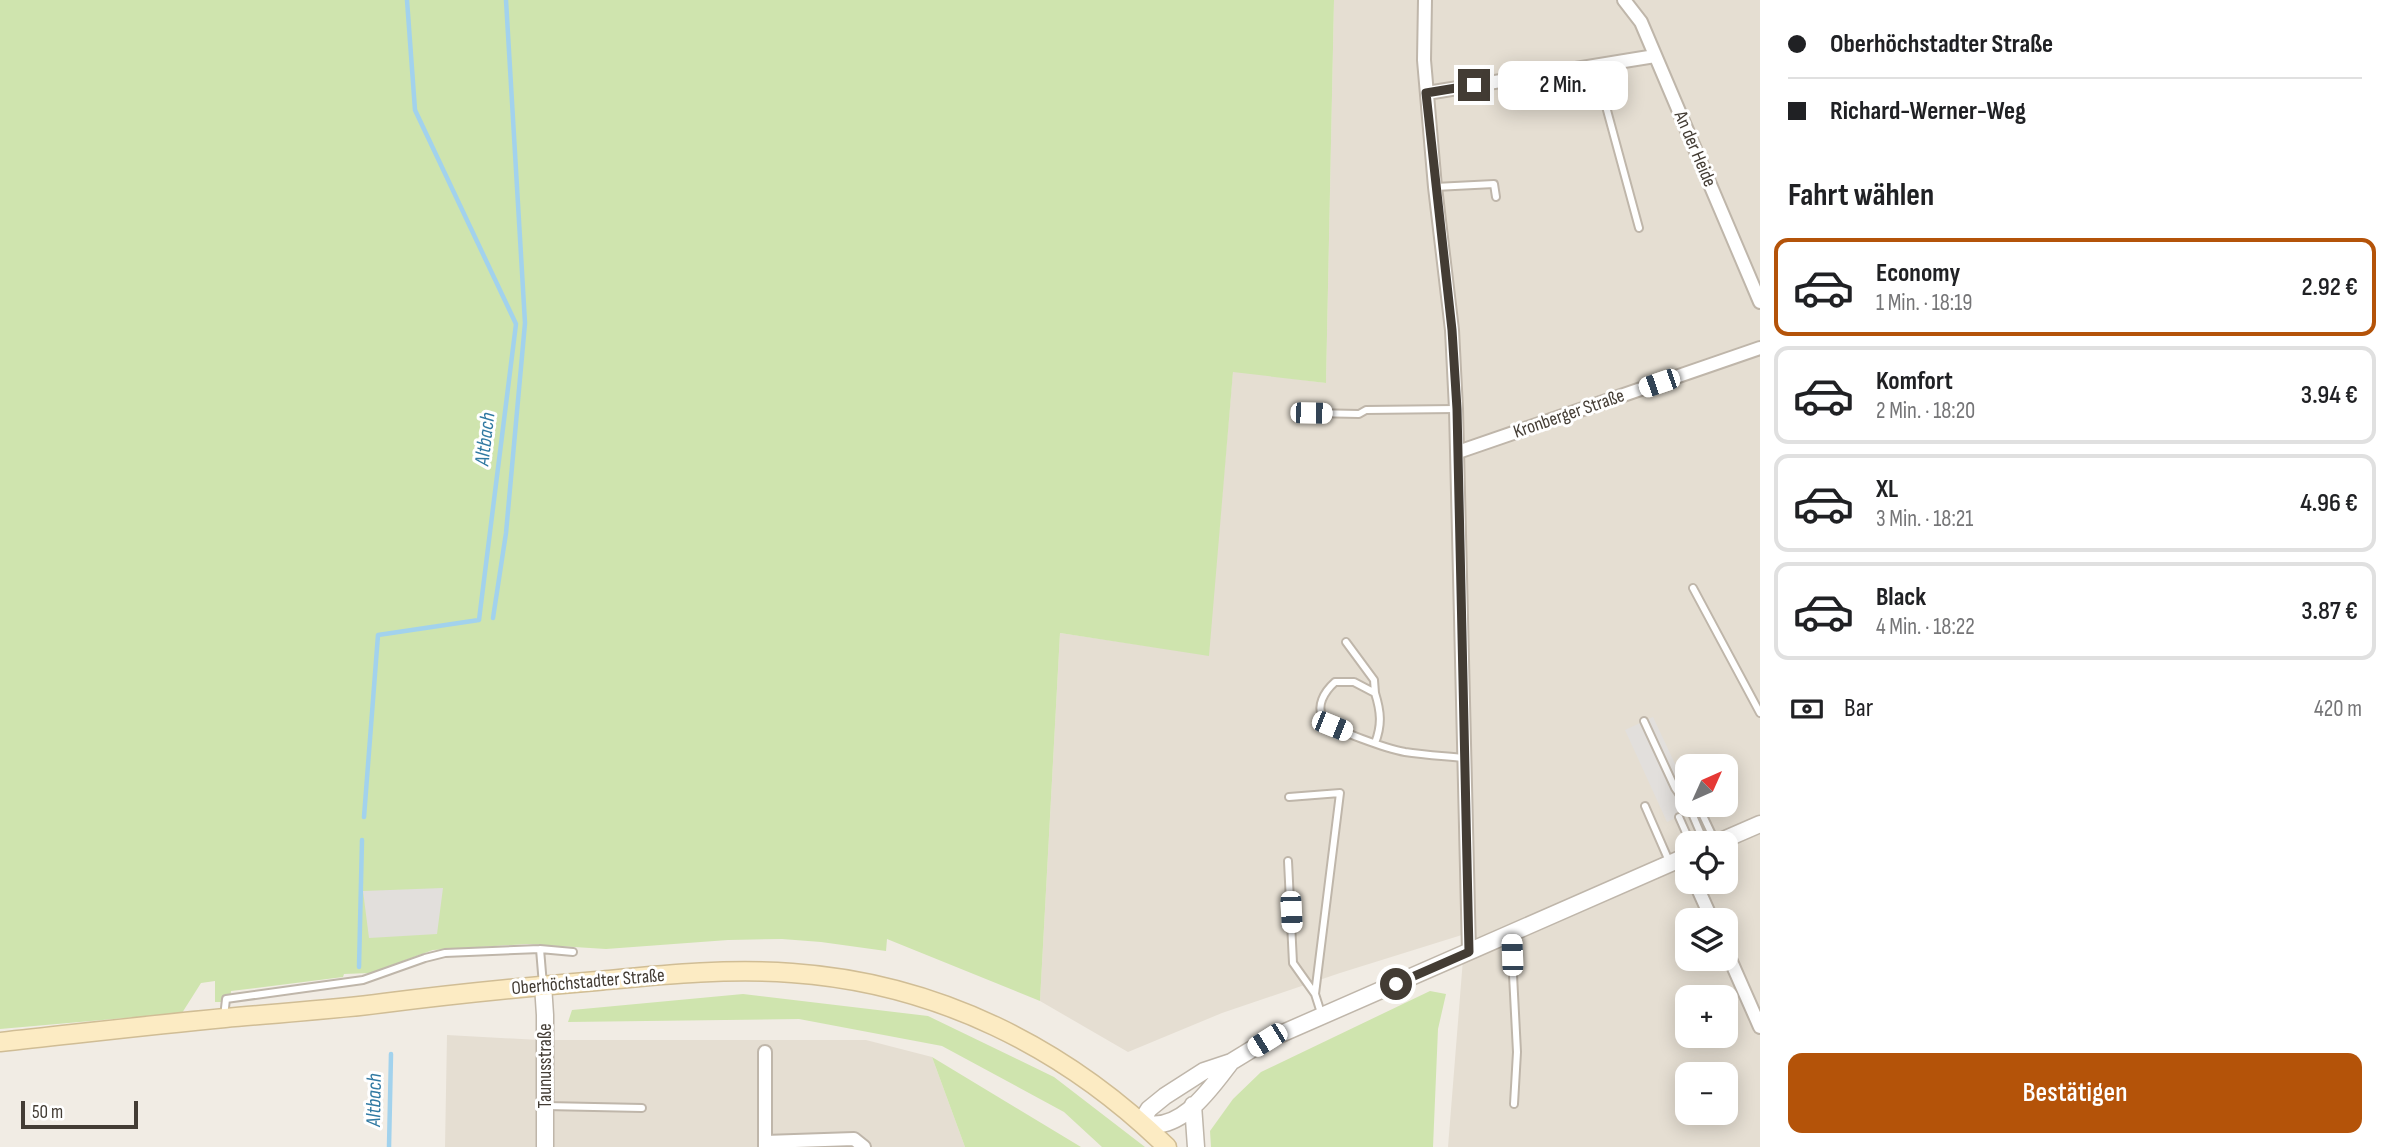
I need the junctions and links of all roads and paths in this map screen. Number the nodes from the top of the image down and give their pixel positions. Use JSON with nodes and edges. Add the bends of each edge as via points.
{"nodes":[{"id":1,"x":1425,"y":0,"type":"edge"},
{"id":2,"x":1624,"y":0,"type":"edge"},
{"id":3,"x":1655,"y":56,"type":"junction"},
{"id":4,"x":1594,"y":64,"type":"junction"},
{"id":5,"x":1426,"y":93,"type":"junction"},
{"id":6,"x":1435,"y":187,"type":"junction"},
{"id":7,"x":1496,"y":197,"type":"dead end"},
{"id":8,"x":1639,"y":228,"type":"dead end"},
{"id":9,"x":1760,"y":302,"type":"edge"},
{"id":10,"x":1760,"y":348,"type":"edge"},
{"id":11,"x":1457,"y":409,"type":"junction"},
{"id":12,"x":1311,"y":413,"type":"dead end"},
{"id":13,"x":1458,"y":452,"type":"junction"},
{"id":14,"x":1693,"y":588,"type":"dead end"},
{"id":15,"x":1346,"y":642,"type":"dead end"},
{"id":16,"x":1375,"y":694,"type":"junction"},
{"id":17,"x":1760,"y":713,"type":"edge"},
{"id":18,"x":1644,"y":721,"type":"dead end"},
{"id":19,"x":1375,"y":743,"type":"junction"},
{"id":20,"x":1464,"y":758,"type":"junction"},
{"id":21,"x":1289,"y":797,"type":"dead end"},
{"id":22,"x":1645,"y":806,"type":"dead end"},
{"id":23,"x":1679,"y":817,"type":"dead end"},
{"id":24,"x":1760,"y":824,"type":"edge"},
{"id":25,"x":1681,"y":831,"type":"edge"},
{"id":26,"x":1699,"y":831,"type":"edge"},
{"id":27,"x":1738,"y":833,"type":"edge"},
{"id":28,"x":1675,"y":845,"type":"edge"},
{"id":29,"x":1675,"y":861,"type":"edge"},
{"id":30,"x":1288,"y":862,"type":"dead end"},
{"id":31,"x":1511,"y":934,"type":"junction"},
{"id":32,"x":540,"y":949,"type":"junction"},
{"id":33,"x":573,"y":952,"type":"dead end"},
{"id":34,"x":1469,"y":952,"type":"junction"},
{"id":35,"x":1735,"y":971,"type":"edge"},
{"id":36,"x":542,"y":985,"type":"junction"},
{"id":37,"x":1315,"y":994,"type":"junction"},
{"id":38,"x":1322,"y":1016,"type":"junction"},
{"id":39,"x":224,"y":1018,"type":"junction"},
{"id":40,"x":1760,"y":1027,"type":"edge"},
{"id":41,"x":0,"y":1042,"type":"edge"},
{"id":42,"x":765,"y":1052,"type":"dead end"},
{"id":43,"x":1231,"y":1062,"type":"junction"},
{"id":44,"x":1514,"y":1104,"type":"dead end"},
{"id":45,"x":1193,"y":1105,"type":"junction"},
{"id":46,"x":544,"y":1106,"type":"junction"},
{"id":47,"x":642,"y":1108,"type":"dead end"},
{"id":48,"x":1141,"y":1122,"type":"junction"},
{"id":49,"x":765,"y":1144,"type":"edge"},
{"id":50,"x":544,"y":1147,"type":"edge"},
{"id":51,"x":864,"y":1147,"type":"edge"},
{"id":52,"x":1167,"y":1147,"type":"edge"},
{"id":53,"x":1196,"y":1147,"type":"edge"}],
"edges":[{"from":1,"to":5,"type":"street"},
{"from":2,"to":3,"type":"street","name":"An der Heide","via":[[1641,22]]},
{"from":3,"to":4,"type":"street"},
{"from":3,"to":9,"type":"street","name":"An der Heide"},
{"from":4,"to":5,"type":"street"},
{"from":4,"to":8,"type":"lane"},
{"from":5,"to":6,"type":"street"},
{"from":6,"to":7,"type":"lane","via":[[1494,184]]},
{"from":6,"to":11,"type":"street"},
{"from":10,"to":13,"type":"street","name":"Kronberger Straße"},
{"from":11,"to":12,"type":"lane"},
{"from":11,"to":13,"type":"street"},
{"from":13,"to":20,"type":"street"},
{"from":14,"to":17,"type":"lane"},
{"from":15,"to":16,"type":"lane","via":[[1374,680]]},
{"from":16,"to":19,"type":"lane","via":[[1381,718]]},
{"from":16,"to":19,"type":"lane","via":[[1354,682],[1335,682],[1321,699],[1320,708],[1332,726]]},
{"from":18,"to":26,"type":"lane"},
{"from":19,"to":20,"type":"lane","via":[[1403,752]]},
{"from":20,"to":34,"type":"street"},
{"from":21,"to":37,"type":"lane","via":[[1340,793]]},
{"from":22,"to":28,"type":"lane"},
{"from":23,"to":25,"type":"lane"},
{"from":24,"to":27,"type":"street"},
{"from":29,"to":31,"type":"street"},
{"from":30,"to":37,"type":"lane","via":[[1293,963]]},
{"from":31,"to":34,"type":"street"},
{"from":31,"to":44,"type":"lane","via":[[1517,1052]]},
{"from":32,"to":33,"type":"lane"},
{"from":32,"to":36,"type":"lane"},
{"from":32,"to":39,"type":"lane","via":[[445,953],[363,980],[226,999]]},
{"from":34,"to":38,"type":"street"},
{"from":35,"to":40,"type":"street"},
{"from":36,"to":39,"type":"main road","name":"Oberhöchstadter Straße"},
{"from":36,"to":46,"type":"street","name":"Taunusstraße"},
{"from":36,"to":48,"type":"main road","name":"Oberhöchstadter Straße","via":[[752,972],[819,975],[898,990],[1010,1032],[1079,1072]]},
{"from":37,"to":38,"type":"lane"},
{"from":38,"to":43,"type":"street"},
{"from":39,"to":41,"type":"main road","name":"Oberhöchstadter Straße"},
{"from":42,"to":49,"type":"street"},
{"from":43,"to":45,"type":"street"},
{"from":43,"to":48,"type":"street","via":[[1204,1071],[1165,1096]]},
{"from":45,"to":48,"type":"street","via":[[1162,1125]]},
{"from":45,"to":53,"type":"street"},
{"from":46,"to":47,"type":"lane"},
{"from":46,"to":50,"type":"street","name":"Taunusstraße"},
{"from":48,"to":52,"type":"main road","name":"Oberhöchstadter Straße"},
{"from":49,"to":51,"type":"street","via":[[854,1139]]}]}
